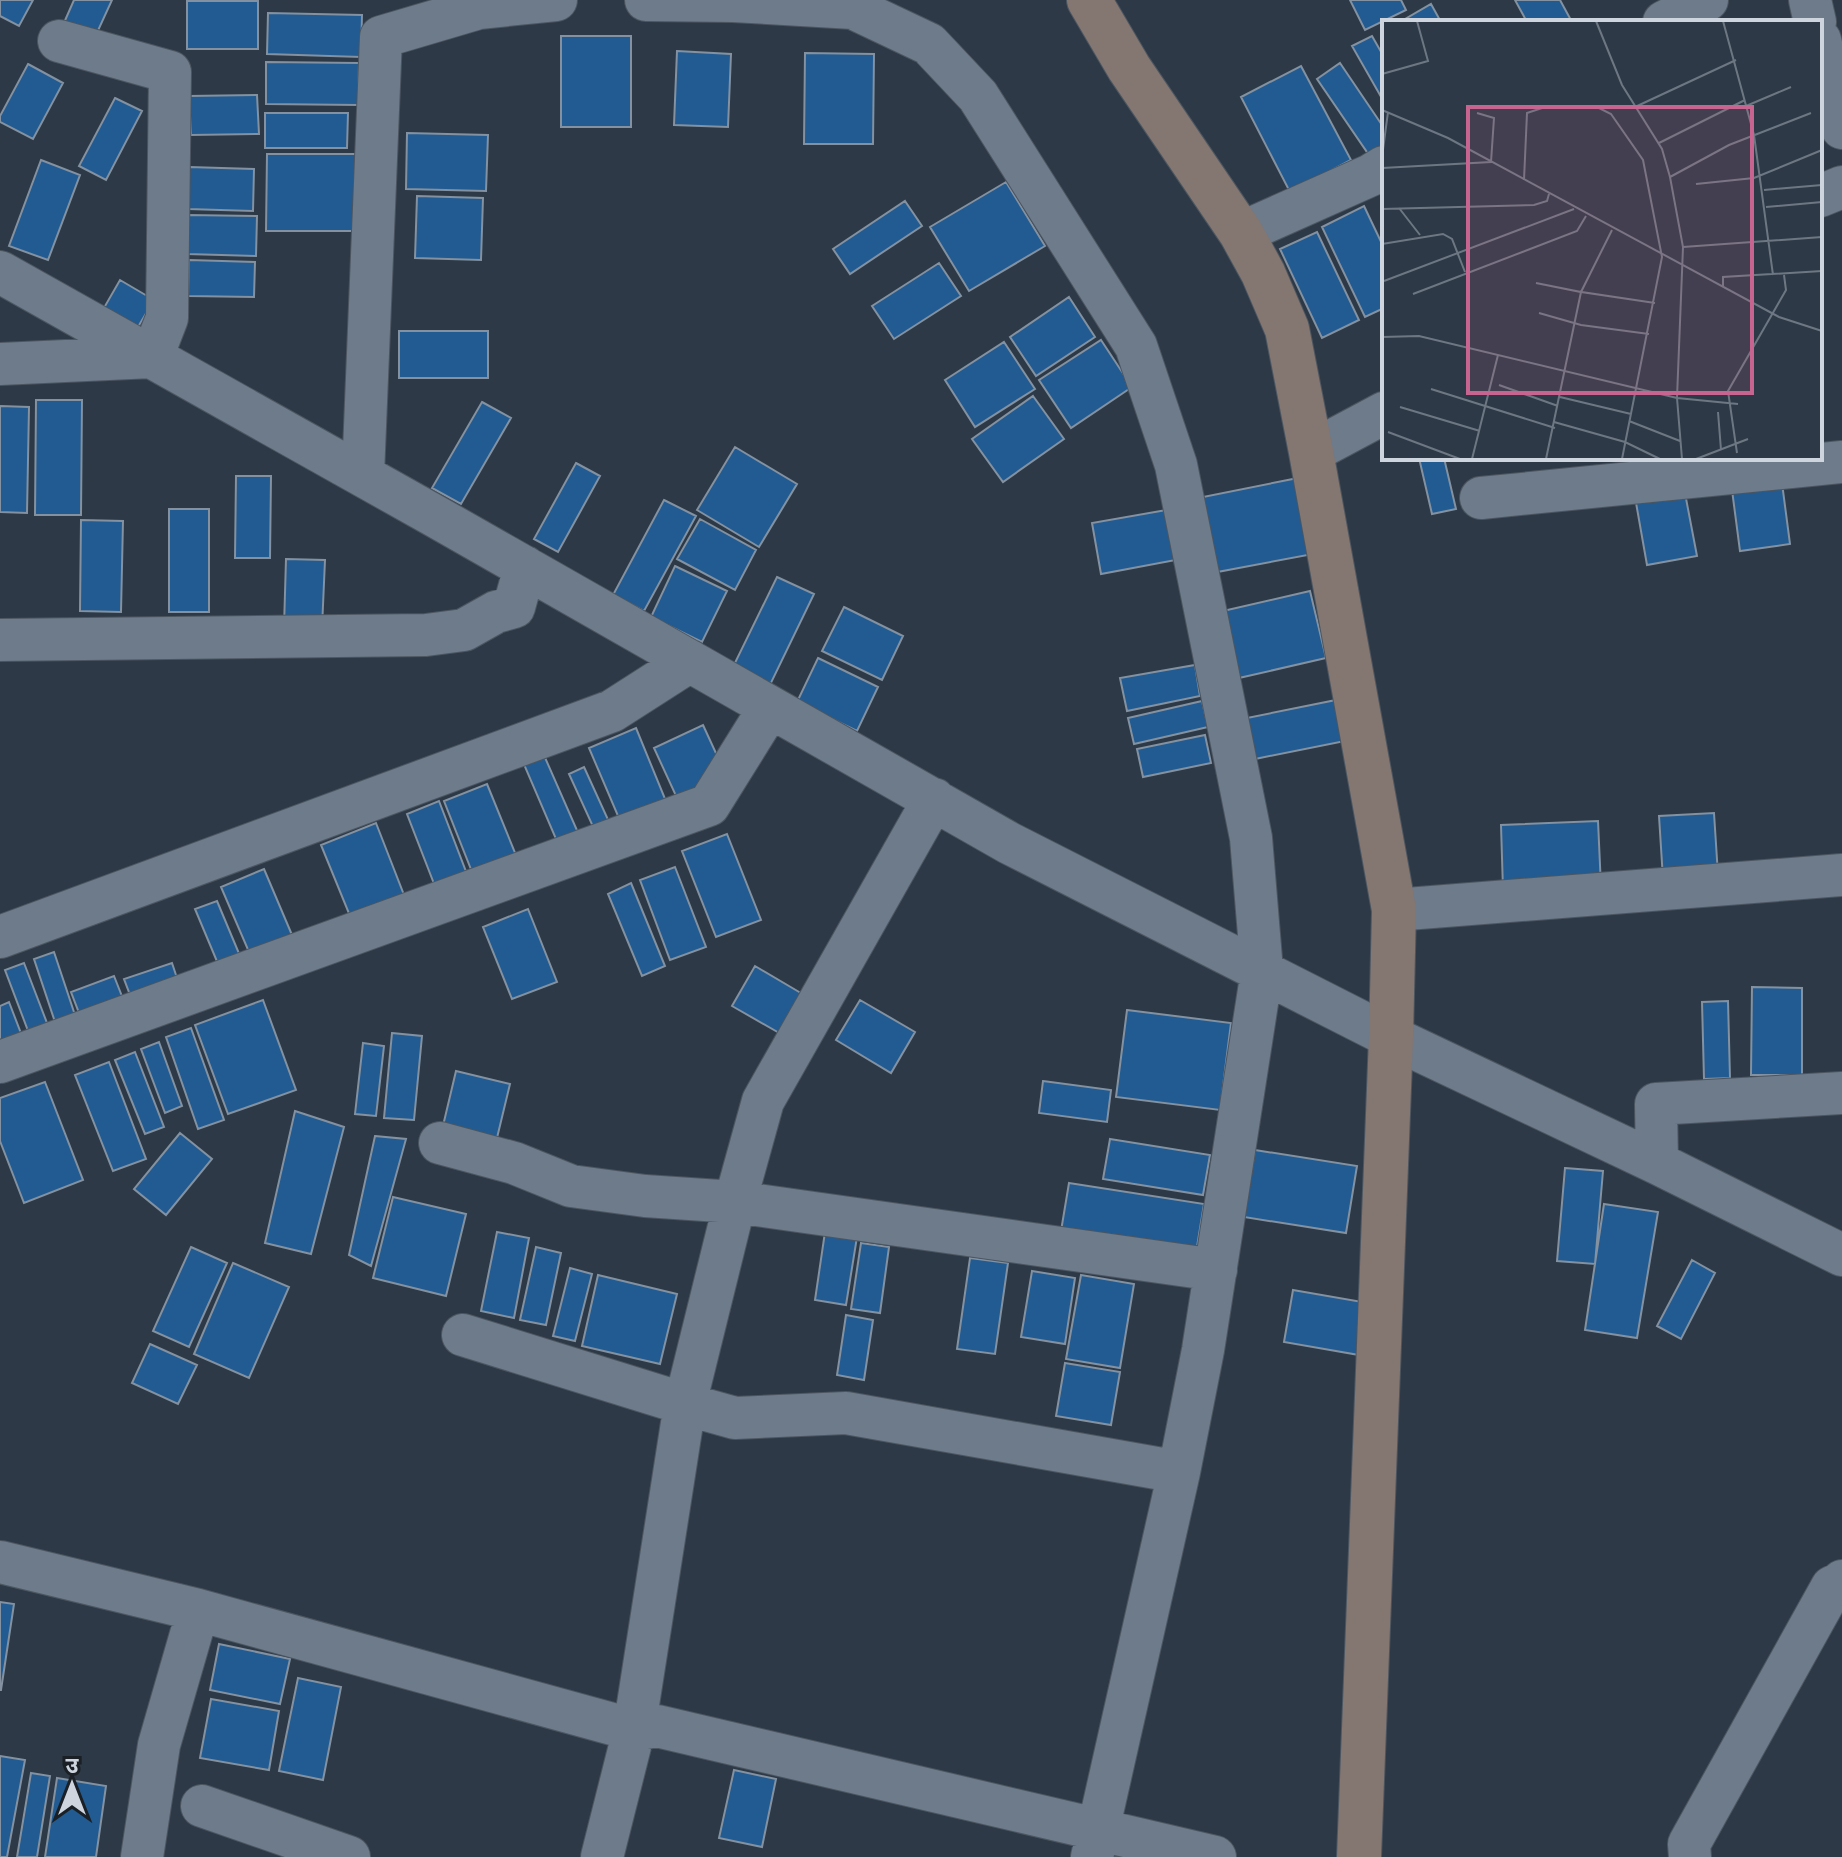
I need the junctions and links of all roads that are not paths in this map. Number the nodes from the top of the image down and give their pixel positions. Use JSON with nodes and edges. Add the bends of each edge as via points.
{"nodes":[{"id":1,"x":556,"y":0,"type":"edge"},
{"id":2,"x":646,"y":0,"type":"edge"},
{"id":3,"x":1089,"y":0,"type":"edge"},
{"id":4,"x":1707,"y":0,"type":"edge"},
{"id":5,"x":1810,"y":0,"type":"edge"},
{"id":6,"x":1668,"y":20,"type":"edge"},
{"id":7,"x":1815,"y":20,"type":"edge"},
{"id":8,"x":59,"y":41,"type":"dead end"},
{"id":9,"x":1822,"y":48,"type":"edge"},
{"id":10,"x":1842,"y":128,"type":"edge"},
{"id":11,"x":1382,"y":168,"type":"edge"},
{"id":12,"x":1842,"y":187,"type":"edge"},
{"id":13,"x":1822,"y":195,"type":"edge"},
{"id":14,"x":1241,"y":233,"type":"junction"},
{"id":15,"x":0,"y":272,"type":"edge"},
{"id":16,"x":152,"y":357,"type":"junction"},
{"id":17,"x":0,"y":364,"type":"edge"},
{"id":18,"x":1382,"y":414,"type":"edge"},
{"id":19,"x":1311,"y":452,"type":"junction"},
{"id":20,"x":1842,"y":462,"type":"edge"},
{"id":21,"x":363,"y":475,"type":"junction"},
{"id":22,"x":1481,"y":498,"type":"dead end"},
{"id":23,"x":525,"y":567,"type":"junction"},
{"id":24,"x":0,"y":640,"type":"edge"},
{"id":25,"x":690,"y":661,"type":"junction"},
{"id":26,"x":770,"y":707,"type":"junction"},
{"id":27,"x":934,"y":799,"type":"junction"},
{"id":28,"x":1842,"y":875,"type":"edge"},
{"id":29,"x":1394,"y":910,"type":"junction"},
{"id":30,"x":0,"y":937,"type":"edge"},
{"id":31,"x":1262,"y":971,"type":"junction"},
{"id":32,"x":1391,"y":1037,"type":"junction"},
{"id":33,"x":0,"y":1062,"type":"edge"},
{"id":34,"x":1842,"y":1093,"type":"edge"},
{"id":35,"x":440,"y":1143,"type":"dead end"},
{"id":36,"x":1657,"y":1163,"type":"junction"},
{"id":37,"x":735,"y":1202,"type":"junction"},
{"id":38,"x":1842,"y":1255,"type":"edge"},
{"id":39,"x":1216,"y":1270,"type":"junction"},
{"id":40,"x":463,"y":1335,"type":"dead end"},
{"id":41,"x":685,"y":1404,"type":"junction"},
{"id":42,"x":1179,"y":1472,"type":"junction"},
{"id":43,"x":0,"y":1562,"type":"edge"},
{"id":44,"x":1842,"y":1581,"type":"edge"},
{"id":45,"x":198,"y":1610,"type":"junction"},
{"id":46,"x":634,"y":1730,"type":"junction"},
{"id":47,"x":202,"y":1806,"type":"dead end"},
{"id":48,"x":1095,"y":1843,"type":"edge"},
{"id":49,"x":142,"y":1857,"type":"edge"},
{"id":50,"x":349,"y":1857,"type":"edge"},
{"id":51,"x":602,"y":1857,"type":"edge"},
{"id":52,"x":1215,"y":1857,"type":"edge"},
{"id":53,"x":1359,"y":1857,"type":"edge"},
{"id":54,"x":1690,"y":1857,"type":"edge"}],
"edges":[{"from":1,"to":21,"type":"street","via":[[479,8],[381,37]]},
{"from":2,"to":31,"type":"street","via":[[853,8],[929,44],[978,96],[1136,346],[1176,465],[1251,838]]},
{"from":3,"to":14,"type":"street"},
{"from":4,"to":6,"type":"street"},
{"from":5,"to":7,"type":"street"},
{"from":8,"to":16,"type":"street","via":[[170,72],[167,318]]},
{"from":9,"to":10,"type":"street"},
{"from":11,"to":14,"type":"street"},
{"from":12,"to":13,"type":"street"},
{"from":14,"to":19,"type":"street","via":[[1287,329]]},
{"from":15,"to":16,"type":"street"},
{"from":16,"to":17,"type":"street"},
{"from":16,"to":21,"type":"street"},
{"from":18,"to":19,"type":"street"},
{"from":19,"to":29,"type":"street"},
{"from":20,"to":22,"type":"street"},
{"from":21,"to":23,"type":"street"},
{"from":23,"to":24,"type":"street","via":[[514,607],[464,630],[426,635]]},
{"from":23,"to":25,"type":"street"},
{"from":25,"to":26,"type":"street"},
{"from":25,"to":30,"type":"street","via":[[612,711]]},
{"from":26,"to":27,"type":"street"},
{"from":26,"to":33,"type":"street","via":[[709,805]]},
{"from":27,"to":31,"type":"street","via":[[1009,843]]},
{"from":27,"to":37,"type":"street","via":[[763,1101]]},
{"from":28,"to":29,"type":"street"},
{"from":29,"to":32,"type":"street"},
{"from":31,"to":32,"type":"street"},
{"from":31,"to":39,"type":"street"},
{"from":32,"to":36,"type":"street"},
{"from":32,"to":53,"type":"street"},
{"from":34,"to":36,"type":"street","via":[[1656,1104]]},
{"from":35,"to":37,"type":"street","via":[[514,1163],[571,1186]]},
{"from":36,"to":38,"type":"street"},
{"from":37,"to":39,"type":"street"},
{"from":37,"to":41,"type":"street"},
{"from":39,"to":42,"type":"street"},
{"from":40,"to":41,"type":"street"},
{"from":41,"to":42,"type":"street","via":[[735,1418],[846,1413]]},
{"from":41,"to":46,"type":"street"},
{"from":42,"to":48,"type":"street"},
{"from":43,"to":45,"type":"street"},
{"from":44,"to":54,"type":"street","via":[[1832,1587],[1689,1844]]},
{"from":45,"to":46,"type":"street"},
{"from":45,"to":49,"type":"street","via":[[159,1745]]},
{"from":46,"to":48,"type":"street","via":[[657,1726]]},
{"from":46,"to":51,"type":"street"},
{"from":47,"to":50,"type":"street"},
{"from":48,"to":52,"type":"street"}]}
